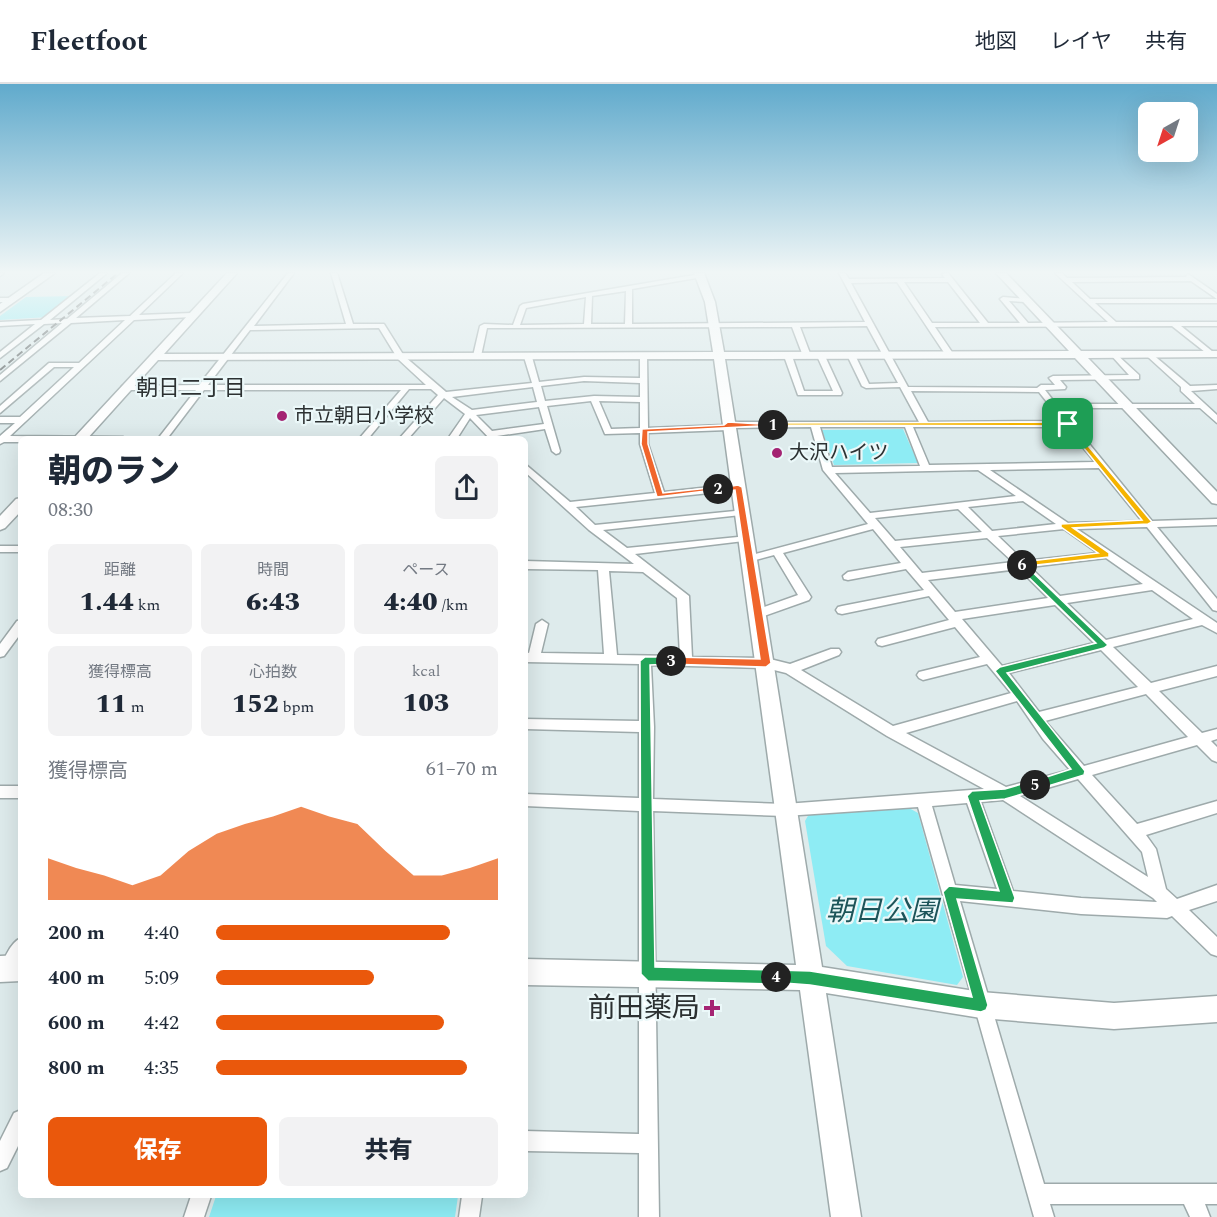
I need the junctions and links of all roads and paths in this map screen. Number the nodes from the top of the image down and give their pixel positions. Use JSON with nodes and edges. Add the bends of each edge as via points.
{"nodes":[{"id":1,"x":38,"y":326,"type":"edge"},
{"id":2,"x":63,"y":326,"type":"edge"},
{"id":3,"x":124,"y":326,"type":"edge"},
{"id":4,"x":182,"y":326,"type":"edge"},
{"id":5,"x":586,"y":326,"type":"joint"},
{"id":6,"x":628,"y":326,"type":"joint"},
{"id":7,"x":633,"y":326,"type":"edge"},
{"id":8,"x":713,"y":326,"type":"edge"},
{"id":9,"x":796,"y":326,"type":"edge"},
{"id":10,"x":871,"y":326,"type":"edge"},
{"id":11,"x":931,"y":326,"type":"edge"},
{"id":12,"x":1051,"y":326,"type":"edge"},
{"id":13,"x":1175,"y":326,"type":"edge"},
{"id":14,"x":350,"y":327,"type":"joint"},
{"id":15,"x":516,"y":327,"type":"joint"},
{"id":16,"x":249,"y":328,"type":"joint"},
{"id":17,"x":1078,"y":354,"type":"junction"},
{"id":18,"x":1114,"y":354,"type":"junction"},
{"id":19,"x":1213,"y":354,"type":"edge"},
{"id":20,"x":887,"y":355,"type":"junction"},
{"id":21,"x":950,"y":355,"type":"junction"},
{"id":22,"x":1151,"y":355,"type":"junction"},
{"id":23,"x":0,"y":356,"type":"edge"},
{"id":24,"x":477,"y":356,"type":"junction"},
{"id":25,"x":719,"y":356,"type":"junction"},
{"id":26,"x":788,"y":356,"type":"junction"},
{"id":27,"x":807,"y":356,"type":"junction"},
{"id":28,"x":820,"y":356,"type":"junction"},
{"id":29,"x":851,"y":356,"type":"junction"},
{"id":30,"x":154,"y":357,"type":"junction"},
{"id":31,"x":401,"y":357,"type":"junction"},
{"id":32,"x":528,"y":357,"type":"junction"},
{"id":33,"x":644,"y":357,"type":"junction"},
{"id":34,"x":225,"y":358,"type":"junction"},
{"id":35,"x":82,"y":365,"type":"junction"},
{"id":36,"x":1100,"y":378,"type":"junction"},
{"id":37,"x":0,"y":379,"type":"edge"},
{"id":38,"x":644,"y":381,"type":"junction"},
{"id":39,"x":536,"y":385,"type":"junction"},
{"id":40,"x":407,"y":387,"type":"junction"},
{"id":41,"x":433,"y":387,"type":"junction"},
{"id":42,"x":905,"y":387,"type":"junction"},
{"id":43,"x":1217,"y":387,"type":"edge"},
{"id":44,"x":125,"y":388,"type":"junction"},
{"id":45,"x":201,"y":388,"type":"junction"},
{"id":46,"x":1186,"y":388,"type":"junction"},
{"id":47,"x":1041,"y":390,"type":"junction"},
{"id":48,"x":445,"y":395,"type":"junction"},
{"id":49,"x":594,"y":399,"type":"junction"},
{"id":50,"x":644,"y":400,"type":"junction"},
{"id":51,"x":542,"y":406,"type":"junction"},
{"id":52,"x":1055,"y":406,"type":"junction"},
{"id":53,"x":1126,"y":406,"type":"junction"},
{"id":54,"x":1202,"y":406,"type":"junction"},
{"id":55,"x":0,"y":410,"type":"edge"},
{"id":56,"x":470,"y":413,"type":"junction"},
{"id":57,"x":0,"y":420,"type":"edge"},
{"id":58,"x":22,"y":420,"type":"junction"},
{"id":59,"x":1217,"y":420,"type":"edge"},
{"id":60,"x":1068,"y":424,"type":"junction"},
{"id":61,"x":908,"y":425,"type":"junction"},
{"id":62,"x":926,"y":425,"type":"junction"},
{"id":63,"x":549,"y":426,"type":"junction"},
{"id":64,"x":728,"y":426,"type":"junction"},
{"id":65,"x":815,"y":426,"type":"junction"},
{"id":66,"x":644,"y":430,"type":"junction"},
{"id":67,"x":81,"y":436,"type":"edge"},
{"id":68,"x":164,"y":436,"type":"edge"},
{"id":69,"x":365,"y":436,"type":"edge"},
{"id":70,"x":405,"y":436,"type":"edge"},
{"id":71,"x":454,"y":436,"type":"edge"},
{"id":72,"x":493,"y":436,"type":"edge"},
{"id":73,"x":499,"y":436,"type":"edge"},
{"id":74,"x":1,"y":440,"type":"edge"},
{"id":75,"x":18,"y":440,"type":"edge"},
{"id":76,"x":556,"y":451,"type":"dead end"},
{"id":77,"x":1100,"y":465,"type":"junction"},
{"id":78,"x":981,"y":468,"type":"junction"},
{"id":79,"x":926,"y":469,"type":"junction"},
{"id":80,"x":828,"y":470,"type":"junction"},
{"id":81,"x":528,"y":471,"type":"edge"},
{"id":82,"x":738,"y":487,"type":"junction"},
{"id":83,"x":660,"y":495,"type":"junction"},
{"id":84,"x":1024,"y":498,"type":"junction"},
{"id":85,"x":1217,"y":500,"type":"edge"},
{"id":86,"x":18,"y":505,"type":"edge"},
{"id":87,"x":569,"y":505,"type":"junction"},
{"id":88,"x":960,"y":505,"type":"junction"},
{"id":89,"x":741,"y":512,"type":"junction"},
{"id":90,"x":871,"y":520,"type":"junction"},
{"id":91,"x":1148,"y":522,"type":"junction"},
{"id":92,"x":1217,"y":522,"type":"edge"},
{"id":93,"x":0,"y":525,"type":"edge"},
{"id":94,"x":1064,"y":526,"type":"junction"},
{"id":95,"x":593,"y":528,"type":"junction"},
{"id":96,"x":990,"y":534,"type":"junction"},
{"id":97,"x":744,"y":538,"type":"junction"},
{"id":98,"x":892,"y":545,"type":"junction"},
{"id":99,"x":0,"y":549,"type":"edge"},
{"id":100,"x":18,"y":549,"type":"edge"},
{"id":101,"x":777,"y":551,"type":"junction"},
{"id":102,"x":624,"y":552,"type":"junction"},
{"id":103,"x":1106,"y":555,"type":"junction"},
{"id":104,"x":748,"y":559,"type":"junction"},
{"id":105,"x":1021,"y":564,"type":"junction"},
{"id":106,"x":528,"y":565,"type":"edge"},
{"id":107,"x":909,"y":565,"type":"junction"},
{"id":108,"x":603,"y":568,"type":"junction"},
{"id":109,"x":645,"y":568,"type":"junction"},
{"id":110,"x":848,"y":576,"type":"dead end"},
{"id":111,"x":920,"y":577,"type":"junction"},
{"id":112,"x":1153,"y":586,"type":"junction"},
{"id":113,"x":932,"y":592,"type":"junction"},
{"id":114,"x":1058,"y":600,"type":"junction"},
{"id":115,"x":1217,"y":607,"type":"edge"},
{"id":116,"x":842,"y":610,"type":"dead end"},
{"id":117,"x":758,"y":614,"type":"junction"},
{"id":118,"x":956,"y":619,"type":"junction"},
{"id":119,"x":1204,"y":620,"type":"junction"},
{"id":120,"x":542,"y":624,"type":"dead end"},
{"id":121,"x":1217,"y":628,"type":"edge"},
{"id":122,"x":18,"y":630,"type":"edge"},
{"id":123,"x":882,"y":642,"type":"dead end"},
{"id":124,"x":1104,"y":645,"type":"junction"},
{"id":125,"x":835,"y":652,"type":"dead end"},
{"id":126,"x":0,"y":653,"type":"edge"},
{"id":127,"x":530,"y":657,"type":"edge"},
{"id":128,"x":990,"y":659,"type":"junction"},
{"id":129,"x":611,"y":660,"type":"junction"},
{"id":130,"x":645,"y":661,"type":"junction"},
{"id":131,"x":686,"y":662,"type":"junction"},
{"id":132,"x":766,"y":663,"type":"junction"},
{"id":133,"x":790,"y":669,"type":"junction"},
{"id":134,"x":1000,"y":671,"type":"junction"},
{"id":135,"x":1217,"y":671,"type":"edge"},
{"id":136,"x":922,"y":675,"type":"dead end"},
{"id":137,"x":1149,"y":689,"type":"junction"},
{"id":138,"x":1020,"y":695,"type":"junction"},
{"id":139,"x":1037,"y":718,"type":"junction"},
{"id":140,"x":528,"y":724,"type":"edge"},
{"id":141,"x":647,"y":727,"type":"junction"},
{"id":142,"x":892,"y":732,"type":"junction"},
{"id":143,"x":1217,"y":734,"type":"edge"},
{"id":144,"x":1200,"y":738,"type":"junction"},
{"id":145,"x":1217,"y":756,"type":"edge"},
{"id":146,"x":1080,"y":771,"type":"junction"},
{"id":147,"x":0,"y":792,"type":"edge"},
{"id":148,"x":18,"y":792,"type":"edge"},
{"id":149,"x":1005,"y":794,"type":"junction"},
{"id":150,"x":972,"y":796,"type":"junction"},
{"id":151,"x":528,"y":800,"type":"edge"},
{"id":152,"x":923,"y":800,"type":"junction"},
{"id":153,"x":646,"y":806,"type":"junction"},
{"id":154,"x":1217,"y":807,"type":"edge"},
{"id":155,"x":785,"y":810,"type":"junction"},
{"id":156,"x":1134,"y":832,"type":"junction"},
{"id":157,"x":949,"y":892,"type":"junction"},
{"id":158,"x":1159,"y":893,"type":"junction"},
{"id":159,"x":1217,"y":893,"type":"edge"},
{"id":160,"x":1008,"y":898,"type":"junction"},
{"id":161,"x":1176,"y":907,"type":"junction"},
{"id":162,"x":1217,"y":948,"type":"edge"},
{"id":163,"x":18,"y":952,"type":"edge"},
{"id":164,"x":10,"y":968,"type":"edge"},
{"id":165,"x":528,"y":972,"type":"edge"},
{"id":166,"x":648,"y":974,"type":"junction"},
{"id":167,"x":810,"y":978,"type":"junction"},
{"id":168,"x":981,"y":1005,"type":"junction"},
{"id":169,"x":1217,"y":1009,"type":"edge"},
{"id":170,"x":18,"y":1127,"type":"edge"},
{"id":171,"x":528,"y":1141,"type":"edge"},
{"id":172,"x":648,"y":1144,"type":"junction"},
{"id":173,"x":0,"y":1161,"type":"edge"},
{"id":174,"x":1190,"y":1193,"type":"junction"},
{"id":175,"x":1037,"y":1194,"type":"junction"},
{"id":176,"x":1217,"y":1194,"type":"edge"},
{"id":177,"x":200,"y":1198,"type":"edge"},
{"id":178,"x":472,"y":1198,"type":"edge"},
{"id":179,"x":194,"y":1217,"type":"edge"},
{"id":180,"x":469,"y":1217,"type":"edge"},
{"id":181,"x":649,"y":1217,"type":"edge"},
{"id":182,"x":846,"y":1217,"type":"edge"},
{"id":183,"x":1044,"y":1217,"type":"edge"},
{"id":184,"x":1200,"y":1217,"type":"edge"}],
"edges":[{"from":1,"to":23,"type":"street"},
{"from":2,"to":37,"type":"street"},
{"from":3,"to":35,"type":"street"},
{"from":4,"to":30,"type":"street"},
{"from":5,"to":6,"type":"street"},
{"from":5,"to":15,"type":"street"},
{"from":6,"to":7,"type":"street"},
{"from":8,"to":25,"type":"street"},
{"from":9,"to":27,"type":"street"},
{"from":10,"to":20,"type":"street"},
{"from":11,"to":21,"type":"street"},
{"from":12,"to":17,"type":"street"},
{"from":13,"to":19,"type":"street"},
{"from":14,"to":16,"type":"street"},
{"from":14,"to":31,"type":"street","via":[[381,326]]},
{"from":15,"to":24,"type":"street","via":[[484,326]]},
{"from":16,"to":34,"type":"street"},
{"from":17,"to":18,"type":"street"},
{"from":17,"to":21,"type":"street"},
{"from":17,"to":36,"type":"street"},
{"from":18,"to":22,"type":"street"},
{"from":18,"to":36,"type":"street","via":[[1136,377]]},
{"from":19,"to":22,"type":"street"},
{"from":20,"to":21,"type":"street"},
{"from":20,"to":29,"type":"street"},
{"from":20,"to":42,"type":"street"},
{"from":22,"to":46,"type":"street"},
{"from":24,"to":31,"type":"street"},
{"from":24,"to":32,"type":"street"},
{"from":25,"to":26,"type":"street"},
{"from":25,"to":33,"type":"street"},
{"from":25,"to":64,"type":"street"},
{"from":26,"to":27,"type":"street"},
{"from":26,"to":28,"type":"street","via":[[801,393],[838,393]]},
{"from":27,"to":28,"type":"street"},
{"from":28,"to":29,"type":"street"},
{"from":29,"to":42,"type":"street","via":[[866,386]]},
{"from":30,"to":34,"type":"street"},
{"from":30,"to":44,"type":"street"},
{"from":31,"to":34,"type":"street"},
{"from":31,"to":41,"type":"street"},
{"from":32,"to":33,"type":"street"},
{"from":32,"to":39,"type":"street"},
{"from":33,"to":38,"type":"street"},
{"from":34,"to":45,"type":"street"},
{"from":35,"to":55,"type":"street","via":[[52,365]]},
{"from":35,"to":58,"type":"street"},
{"from":36,"to":47,"type":"street","via":[[1053,378],[1062,387]]},
{"from":36,"to":53,"type":"street"},
{"from":38,"to":39,"type":"street","via":[[584,379]]},
{"from":38,"to":50,"type":"street"},
{"from":39,"to":48,"type":"street"},
{"from":39,"to":51,"type":"street"},
{"from":40,"to":41,"type":"street"},
{"from":40,"to":45,"type":"street"},
{"from":40,"to":69,"type":"street"},
{"from":41,"to":48,"type":"street"},
{"from":42,"to":47,"type":"street"},
{"from":42,"to":62,"type":"street"},
{"from":43,"to":46,"type":"street"},
{"from":44,"to":45,"type":"street"},
{"from":44,"to":67,"type":"street"},
{"from":45,"to":68,"type":"street"},
{"from":46,"to":54,"type":"street"},
{"from":47,"to":52,"type":"street"},
{"from":48,"to":56,"type":"street"},
{"from":48,"to":70,"type":"street"},
{"from":49,"to":50,"type":"street"},
{"from":49,"to":51,"type":"street"},
{"from":49,"to":66,"type":"street","via":[[608,432]]},
{"from":50,"to":66,"type":"street"},
{"from":51,"to":56,"type":"street"},
{"from":51,"to":63,"type":"street"},
{"from":52,"to":53,"type":"street"},
{"from":52,"to":60,"type":"street"},
{"from":53,"to":54,"type":"street"},
{"from":53,"to":85,"type":"street"},
{"from":54,"to":59,"type":"street"},
{"from":56,"to":71,"type":"street"},
{"from":56,"to":72,"type":"street"},
{"from":57,"to":58,"type":"street"},
{"from":58,"to":74,"type":"street"},
{"from":60,"to":62,"type":"street"},
{"from":60,"to":77,"type":"street"},
{"from":61,"to":62,"type":"street"},
{"from":61,"to":65,"type":"street"},
{"from":61,"to":79,"type":"street"},
{"from":63,"to":73,"type":"street"},
{"from":63,"to":76,"type":"street"},
{"from":64,"to":65,"type":"street"},
{"from":64,"to":66,"type":"street"},
{"from":64,"to":82,"type":"street"},
{"from":65,"to":80,"type":"street"},
{"from":66,"to":83,"type":"street","via":[[644,444]]},
{"from":74,"to":75,"type":"street"},
{"from":77,"to":78,"type":"street"},
{"from":77,"to":91,"type":"street"},
{"from":78,"to":79,"type":"street"},
{"from":78,"to":84,"type":"street"},
{"from":79,"to":80,"type":"street"},
{"from":80,"to":90,"type":"street"},
{"from":81,"to":87,"type":"street"},
{"from":82,"to":83,"type":"street"},
{"from":82,"to":89,"type":"street"},
{"from":83,"to":87,"type":"street"},
{"from":84,"to":88,"type":"street"},
{"from":84,"to":94,"type":"street"},
{"from":86,"to":93,"type":"street"},
{"from":87,"to":95,"type":"street"},
{"from":88,"to":90,"type":"street"},
{"from":88,"to":96,"type":"street"},
{"from":89,"to":95,"type":"street"},
{"from":89,"to":97,"type":"street"},
{"from":90,"to":98,"type":"street"},
{"from":90,"to":101,"type":"street"},
{"from":91,"to":92,"type":"street"},
{"from":91,"to":94,"type":"street"},
{"from":91,"to":115,"type":"street"},
{"from":94,"to":96,"type":"street"},
{"from":94,"to":103,"type":"street"},
{"from":95,"to":102,"type":"street"},
{"from":96,"to":98,"type":"street"},
{"from":96,"to":105,"type":"street"},
{"from":97,"to":102,"type":"street"},
{"from":97,"to":104,"type":"street"},
{"from":98,"to":107,"type":"street"},
{"from":99,"to":100,"type":"street"},
{"from":101,"to":104,"type":"street"},
{"from":101,"to":117,"type":"street","via":[[805,597]]},
{"from":102,"to":109,"type":"street"},
{"from":103,"to":105,"type":"street"},
{"from":103,"to":112,"type":"street"},
{"from":104,"to":117,"type":"street"},
{"from":105,"to":111,"type":"street"},
{"from":105,"to":114,"type":"street"},
{"from":106,"to":108,"type":"street"},
{"from":107,"to":110,"type":"street"},
{"from":107,"to":111,"type":"street"},
{"from":108,"to":109,"type":"street"},
{"from":108,"to":129,"type":"street"},
{"from":109,"to":131,"type":"street","via":[[683,596]]},
{"from":111,"to":113,"type":"street"},
{"from":112,"to":114,"type":"street"},
{"from":112,"to":119,"type":"street"},
{"from":113,"to":116,"type":"street"},
{"from":113,"to":118,"type":"street"},
{"from":114,"to":118,"type":"street"},
{"from":114,"to":124,"type":"street"},
{"from":117,"to":132,"type":"street"},
{"from":118,"to":123,"type":"street"},
{"from":118,"to":128,"type":"street"},
{"from":119,"to":121,"type":"street"},
{"from":119,"to":124,"type":"street"},
{"from":120,"to":127,"type":"street"},
{"from":122,"to":126,"type":"street"},
{"from":124,"to":134,"type":"street"},
{"from":124,"to":137,"type":"street"},
{"from":125,"to":133,"type":"street"},
{"from":127,"to":129,"type":"street"},
{"from":128,"to":134,"type":"street"},
{"from":128,"to":136,"type":"street"},
{"from":129,"to":130,"type":"street"},
{"from":130,"to":131,"type":"street"},
{"from":130,"to":141,"type":"street"},
{"from":131,"to":132,"type":"street"},
{"from":132,"to":133,"type":"street"},
{"from":132,"to":155,"type":"street"},
{"from":133,"to":142,"type":"street"},
{"from":134,"to":138,"type":"street"},
{"from":135,"to":137,"type":"street"},
{"from":137,"to":139,"type":"street"},
{"from":137,"to":144,"type":"street"},
{"from":138,"to":139,"type":"street"},
{"from":138,"to":142,"type":"street"},
{"from":139,"to":146,"type":"street"},
{"from":140,"to":141,"type":"street"},
{"from":141,"to":153,"type":"street"},
{"from":142,"to":149,"type":"street"},
{"from":143,"to":144,"type":"street"},
{"from":144,"to":145,"type":"street"},
{"from":144,"to":146,"type":"street"},
{"from":146,"to":149,"type":"street"},
{"from":146,"to":156,"type":"street"},
{"from":147,"to":148,"type":"street"},
{"from":149,"to":150,"type":"street"},
{"from":149,"to":158,"type":"street"},
{"from":150,"to":152,"type":"street"},
{"from":150,"to":160,"type":"street"},
{"from":151,"to":153,"type":"street"},
{"from":152,"to":155,"type":"street"},
{"from":152,"to":157,"type":"street"},
{"from":153,"to":155,"type":"street"},
{"from":153,"to":166,"type":"street"},
{"from":154,"to":156,"type":"street"},
{"from":155,"to":167,"type":"street"},
{"from":156,"to":158,"type":"street","via":[[1149,849]]},
{"from":157,"to":160,"type":"street"},
{"from":157,"to":168,"type":"street"},
{"from":158,"to":161,"type":"street"},
{"from":159,"to":161,"type":"street"},
{"from":160,"to":161,"type":"street","via":[[1092,906],[1167,910]]},
{"from":161,"to":162,"type":"street"},
{"from":163,"to":164,"type":"street"},
{"from":165,"to":166,"type":"street"},
{"from":166,"to":167,"type":"street"},
{"from":166,"to":172,"type":"street"},
{"from":167,"to":168,"type":"street"},
{"from":167,"to":182,"type":"street"},
{"from":168,"to":169,"type":"street","via":[[1114,1016]]},
{"from":168,"to":175,"type":"street"},
{"from":170,"to":173,"type":"street"},
{"from":171,"to":172,"type":"street"},
{"from":172,"to":181,"type":"street"},
{"from":174,"to":175,"type":"street"},
{"from":174,"to":176,"type":"street"},
{"from":174,"to":184,"type":"street"},
{"from":175,"to":183,"type":"street"},
{"from":177,"to":179,"type":"street"},
{"from":178,"to":180,"type":"street"}]}
